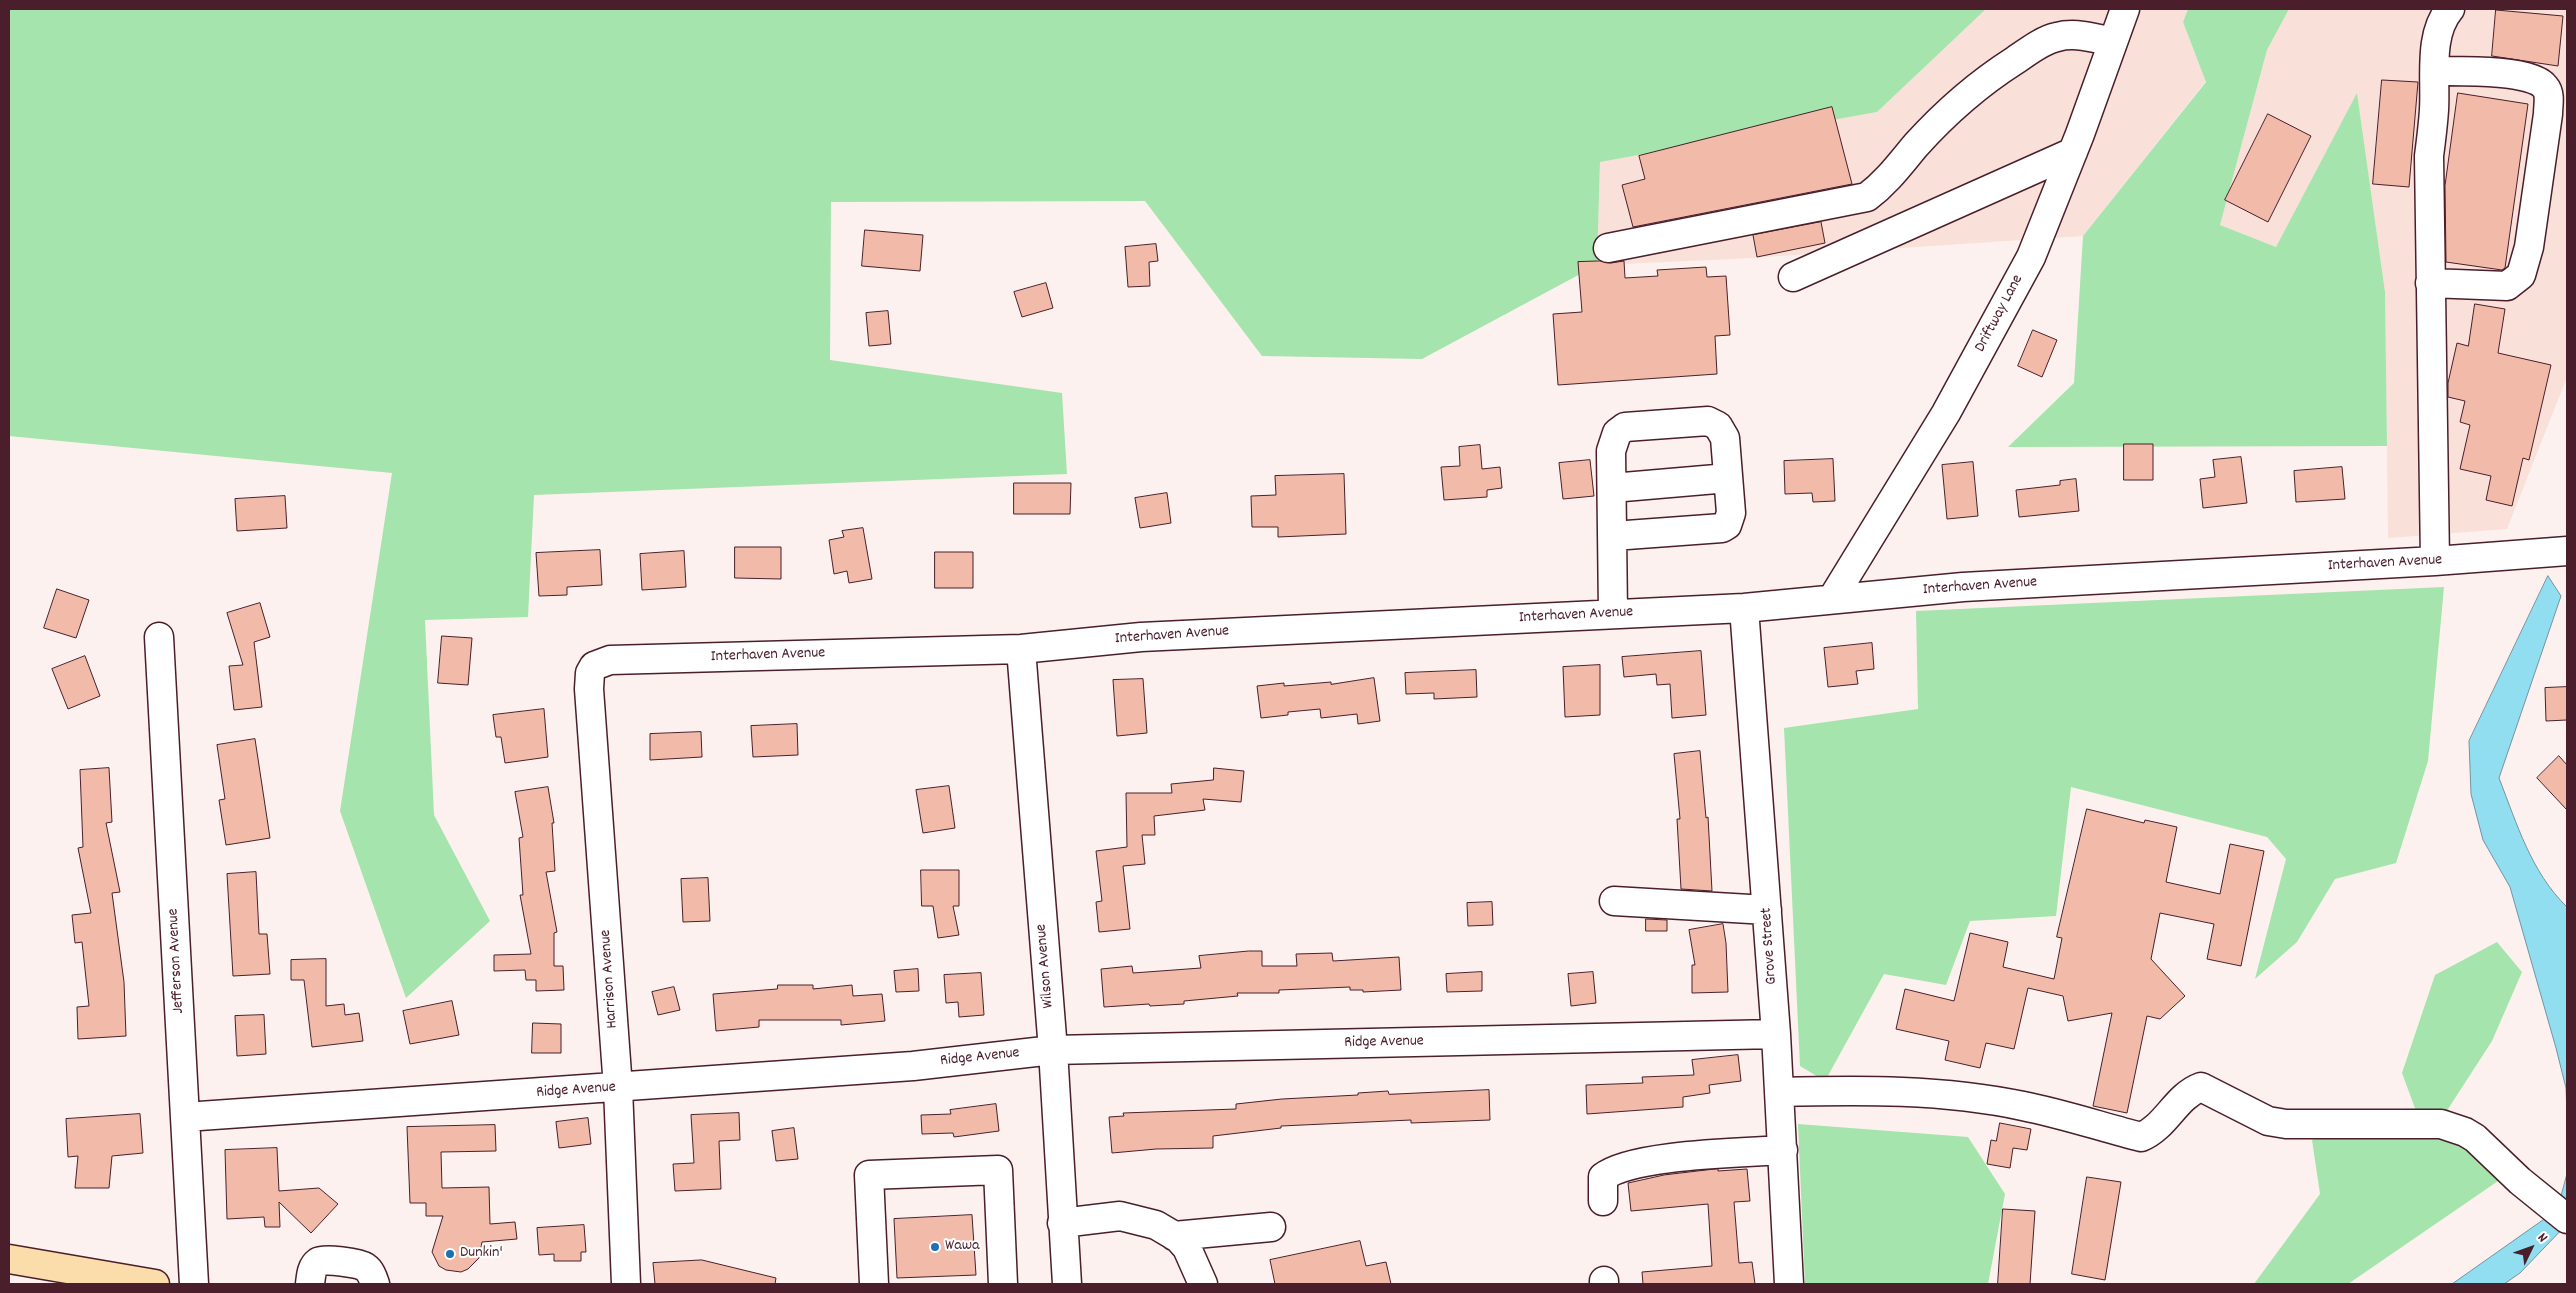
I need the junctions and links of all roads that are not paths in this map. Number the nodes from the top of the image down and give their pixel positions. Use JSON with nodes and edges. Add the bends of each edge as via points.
{"nodes":[{"id":1,"x":2125,"y":9,"type":"edge"},
{"id":2,"x":2450,"y":9,"type":"edge"},
{"id":3,"x":2113,"y":42,"type":"junction"},
{"id":4,"x":2435,"y":71,"type":"junction"},
{"id":5,"x":2073,"y":152,"type":"junction"},
{"id":6,"x":1608,"y":248,"type":"dead end"},
{"id":7,"x":1793,"y":277,"type":"dead end"},
{"id":8,"x":2430,"y":282,"type":"junction"},
{"id":9,"x":1728,"y":478,"type":"junction"},
{"id":10,"x":1612,"y":488,"type":"junction"},
{"id":11,"x":1613,"y":536,"type":"junction"},
{"id":12,"x":2567,"y":551,"type":"edge"},
{"id":13,"x":2435,"y":561,"type":"junction"},
{"id":14,"x":1832,"y":599,"type":"junction"},
{"id":15,"x":1744,"y":608,"type":"junction"},
{"id":16,"x":1614,"y":614,"type":"junction"},
{"id":17,"x":159,"y":637,"type":"dead end"},
{"id":18,"x":1021,"y":649,"type":"junction"},
{"id":19,"x":590,"y":673,"type":"joint"},
{"id":20,"x":1614,"y":902,"type":"dead end"},
{"id":21,"x":1767,"y":910,"type":"junction"},
{"id":22,"x":1776,"y":1034,"type":"junction"},
{"id":23,"x":1053,"y":1050,"type":"junction"},
{"id":24,"x":618,"y":1088,"type":"junction"},
{"id":25,"x":1780,"y":1092,"type":"junction"},
{"id":26,"x":185,"y":1117,"type":"junction"},
{"id":27,"x":1783,"y":1150,"type":"junction"},
{"id":28,"x":1603,"y":1200,"type":"dead end"},
{"id":29,"x":2561,"y":1214,"type":"edge"},
{"id":30,"x":1062,"y":1223,"type":"junction"},
{"id":31,"x":1271,"y":1227,"type":"dead end"},
{"id":32,"x":1174,"y":1236,"type":"junction"},
{"id":33,"x":9,"y":1259,"type":"edge"},
{"id":34,"x":156,"y":1284,"type":"edge"},
{"id":35,"x":194,"y":1284,"type":"edge"},
{"id":36,"x":310,"y":1284,"type":"edge"},
{"id":37,"x":374,"y":1284,"type":"edge"},
{"id":38,"x":626,"y":1284,"type":"edge"},
{"id":39,"x":874,"y":1284,"type":"edge"},
{"id":40,"x":1003,"y":1284,"type":"edge"},
{"id":41,"x":1066,"y":1284,"type":"edge"},
{"id":42,"x":1203,"y":1284,"type":"edge"},
{"id":43,"x":1789,"y":1284,"type":"edge"}],
"edges":[{"from":1,"to":3,"type":"street","name":"Driftway Lane"},
{"from":2,"to":4,"type":"street","via":[[2437,37]]},
{"from":3,"to":5,"type":"street","name":"Driftway Lane"},
{"from":3,"to":6,"type":"street","via":[[2085,36],[2057,37],[2026,52],[1985,80],[1959,103],[1883,185],[1867,197]]},
{"from":4,"to":8,"type":"street","via":[[2429,156]]},
{"from":4,"to":8,"type":"street","via":[[2485,71],[2534,78],[2545,85],[2548,114],[2529,247],[2521,275],[2507,286]]},
{"from":5,"to":7,"type":"street"},
{"from":5,"to":14,"type":"street","name":"Driftway Lane","via":[[2031,257],[1946,413]]},
{"from":8,"to":13,"type":"street"},
{"from":9,"to":10,"type":"street"},
{"from":9,"to":10,"type":"street","via":[[1724,438],[1721,430],[1708,421],[1625,427],[1614,438],[1611,450]]},
{"from":9,"to":11,"type":"street","via":[[1730,519],[1722,528]]},
{"from":10,"to":11,"type":"street"},
{"from":11,"to":16,"type":"street"},
{"from":12,"to":13,"type":"street","name":"Interhaven Avenue"},
{"from":13,"to":14,"type":"street","name":"Interhaven Avenue","via":[[1973,586]]},
{"from":14,"to":15,"type":"street","name":"Interhaven Avenue"},
{"from":15,"to":16,"type":"street","name":"Interhaven Avenue"},
{"from":15,"to":21,"type":"street","name":"Grove Street"},
{"from":16,"to":18,"type":"street","name":"Interhaven Avenue","via":[[1141,637]]},
{"from":17,"to":26,"type":"street","name":"Jefferson Avenue"},
{"from":18,"to":19,"type":"street","name":"Interhaven Avenue","via":[[610,660],[594,666]]},
{"from":18,"to":23,"type":"street","name":"Wilson Avenue"},
{"from":19,"to":24,"type":"street","name":"Harrison Avenue"},
{"from":20,"to":21,"type":"street"},
{"from":21,"to":22,"type":"street","name":"Grove Street"},
{"from":22,"to":23,"type":"street","name":"Ridge Avenue"},
{"from":22,"to":25,"type":"street","name":"Grove Street"},
{"from":23,"to":24,"type":"street","name":"Ridge Avenue","via":[[914,1066]]},
{"from":23,"to":30,"type":"street","name":"Wilson Avenue"},
{"from":24,"to":26,"type":"street","name":"Ridge Avenue"},
{"from":24,"to":38,"type":"street","name":"Harrison Avenue"},
{"from":25,"to":27,"type":"street","name":"Grove Street"},
{"from":25,"to":29,"type":"street","via":[[1867,1090],[1940,1094],[2023,1106],[2141,1137],[2154,1132],[2189,1093],[2201,1087],[2268,1121],[2286,1124],[2421,1123],[2454,1127],[2475,1138]]},
{"from":26,"to":35,"type":"street","name":"Jefferson Avenue"},
{"from":27,"to":28,"type":"street","via":[[1621,1166],[1603,1177]]},
{"from":27,"to":43,"type":"street","name":"Grove Street"},
{"from":30,"to":32,"type":"street","via":[[1120,1216],[1156,1226]]},
{"from":30,"to":41,"type":"street","name":"Wilson Avenue"},
{"from":31,"to":32,"type":"street"},
{"from":32,"to":42,"type":"street","via":[[1187,1248]]},
{"from":33,"to":34,"type":"highway"},
{"from":36,"to":37,"type":"street","via":[[312,1269],[318,1262],[327,1260],[364,1267]]},
{"from":39,"to":40,"type":"street","via":[[870,1175],[998,1170]]}]}
